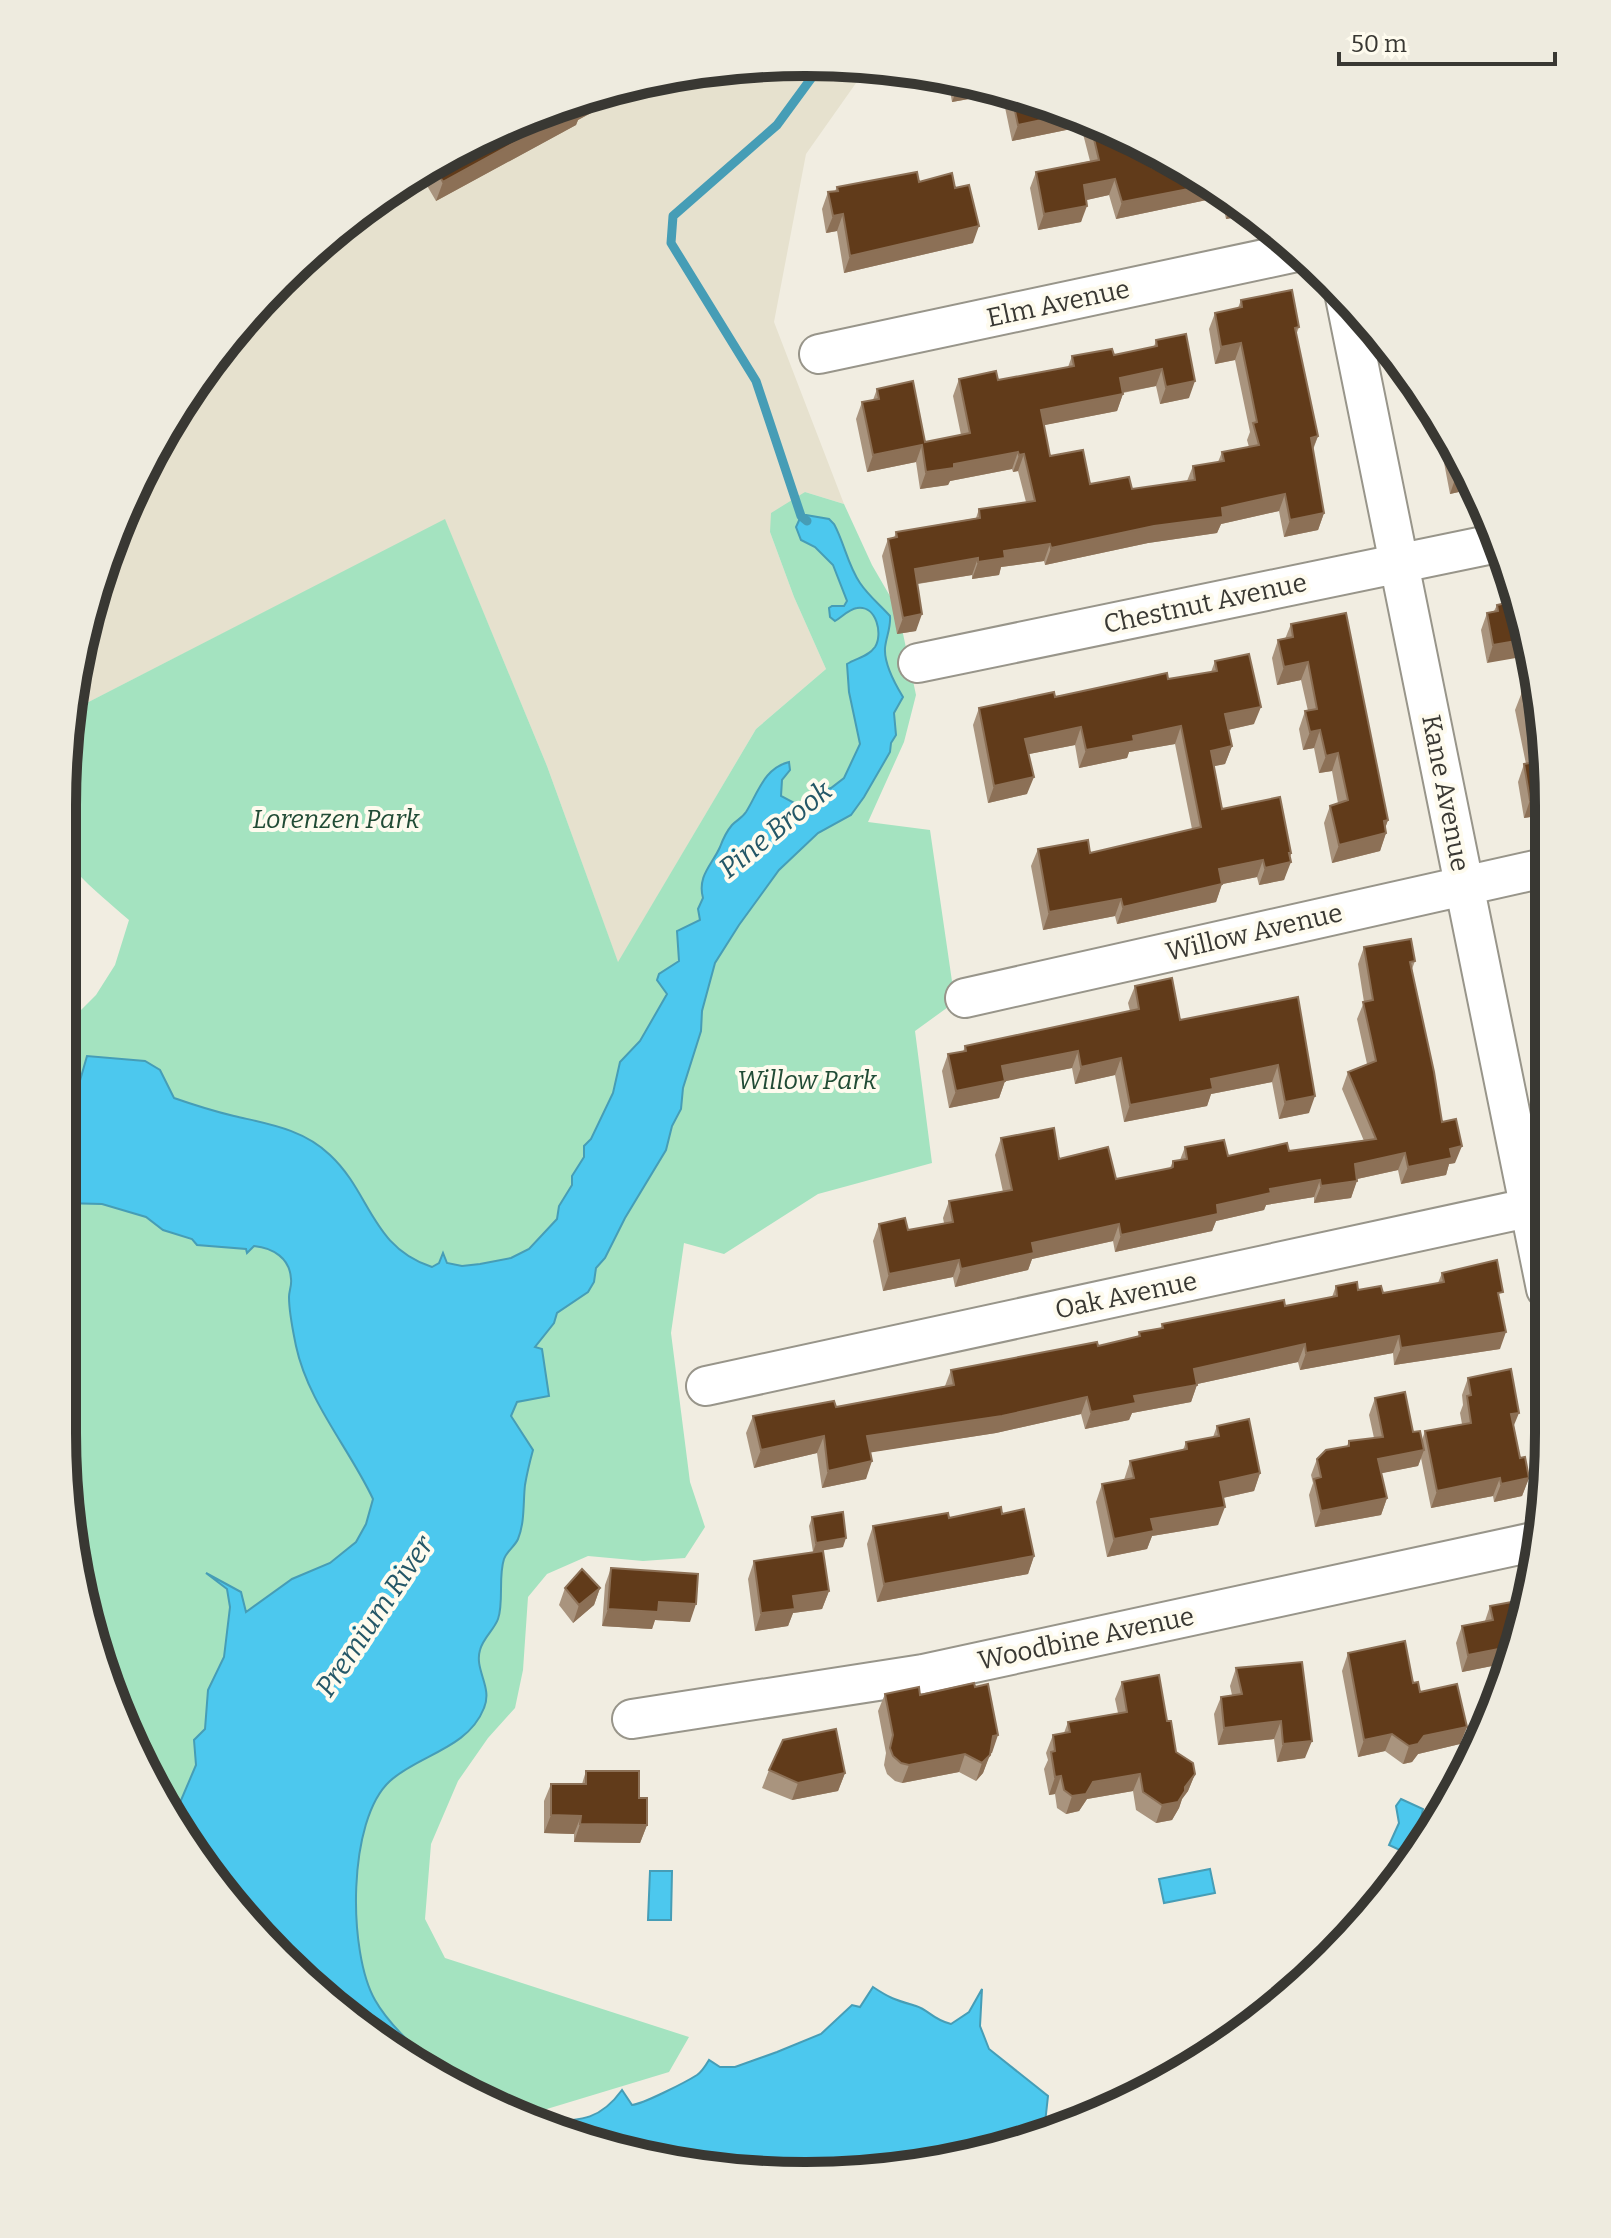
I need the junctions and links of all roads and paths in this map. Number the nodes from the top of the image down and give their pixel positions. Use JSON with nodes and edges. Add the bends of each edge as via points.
{"nodes":[{"id":1,"x":1283,"y":255,"type":"edge"},
{"id":2,"x":1350,"y":321,"type":"edge"},
{"id":3,"x":819,"y":354,"type":"dead end"},
{"id":4,"x":1486,"y":545,"type":"edge"},
{"id":5,"x":1400,"y":562,"type":"junction"},
{"id":6,"x":918,"y":663,"type":"dead end"},
{"id":7,"x":1535,"y":870,"type":"edge"},
{"id":8,"x":1465,"y":885,"type":"junction"},
{"id":9,"x":965,"y":998,"type":"dead end"},
{"id":10,"x":1535,"y":1196,"type":"edge"},
{"id":11,"x":1535,"y":1205,"type":"edge"},
{"id":12,"x":706,"y":1386,"type":"dead end"},
{"id":13,"x":1526,"y":1544,"type":"edge"},
{"id":14,"x":632,"y":1719,"type":"dead end"}],
"edges":[{"from":1,"to":3,"type":"street","name":"Elm Avenue"},
{"from":2,"to":5,"type":"street","name":"Kane Avenue"},
{"from":4,"to":5,"type":"street","name":"Chestnut Avenue"},
{"from":5,"to":6,"type":"street","name":"Chestnut Avenue"},
{"from":5,"to":8,"type":"street","name":"Kane Avenue"},
{"from":7,"to":8,"type":"street","name":"Willow Avenue"},
{"from":8,"to":9,"type":"street","name":"Willow Avenue"},
{"from":8,"to":10,"type":"street","name":"Kane Avenue"},
{"from":11,"to":12,"type":"street","name":"Oak Avenue"},
{"from":13,"to":14,"type":"street","name":"Woodbine Avenue","via":[[923,1674]]}]}
